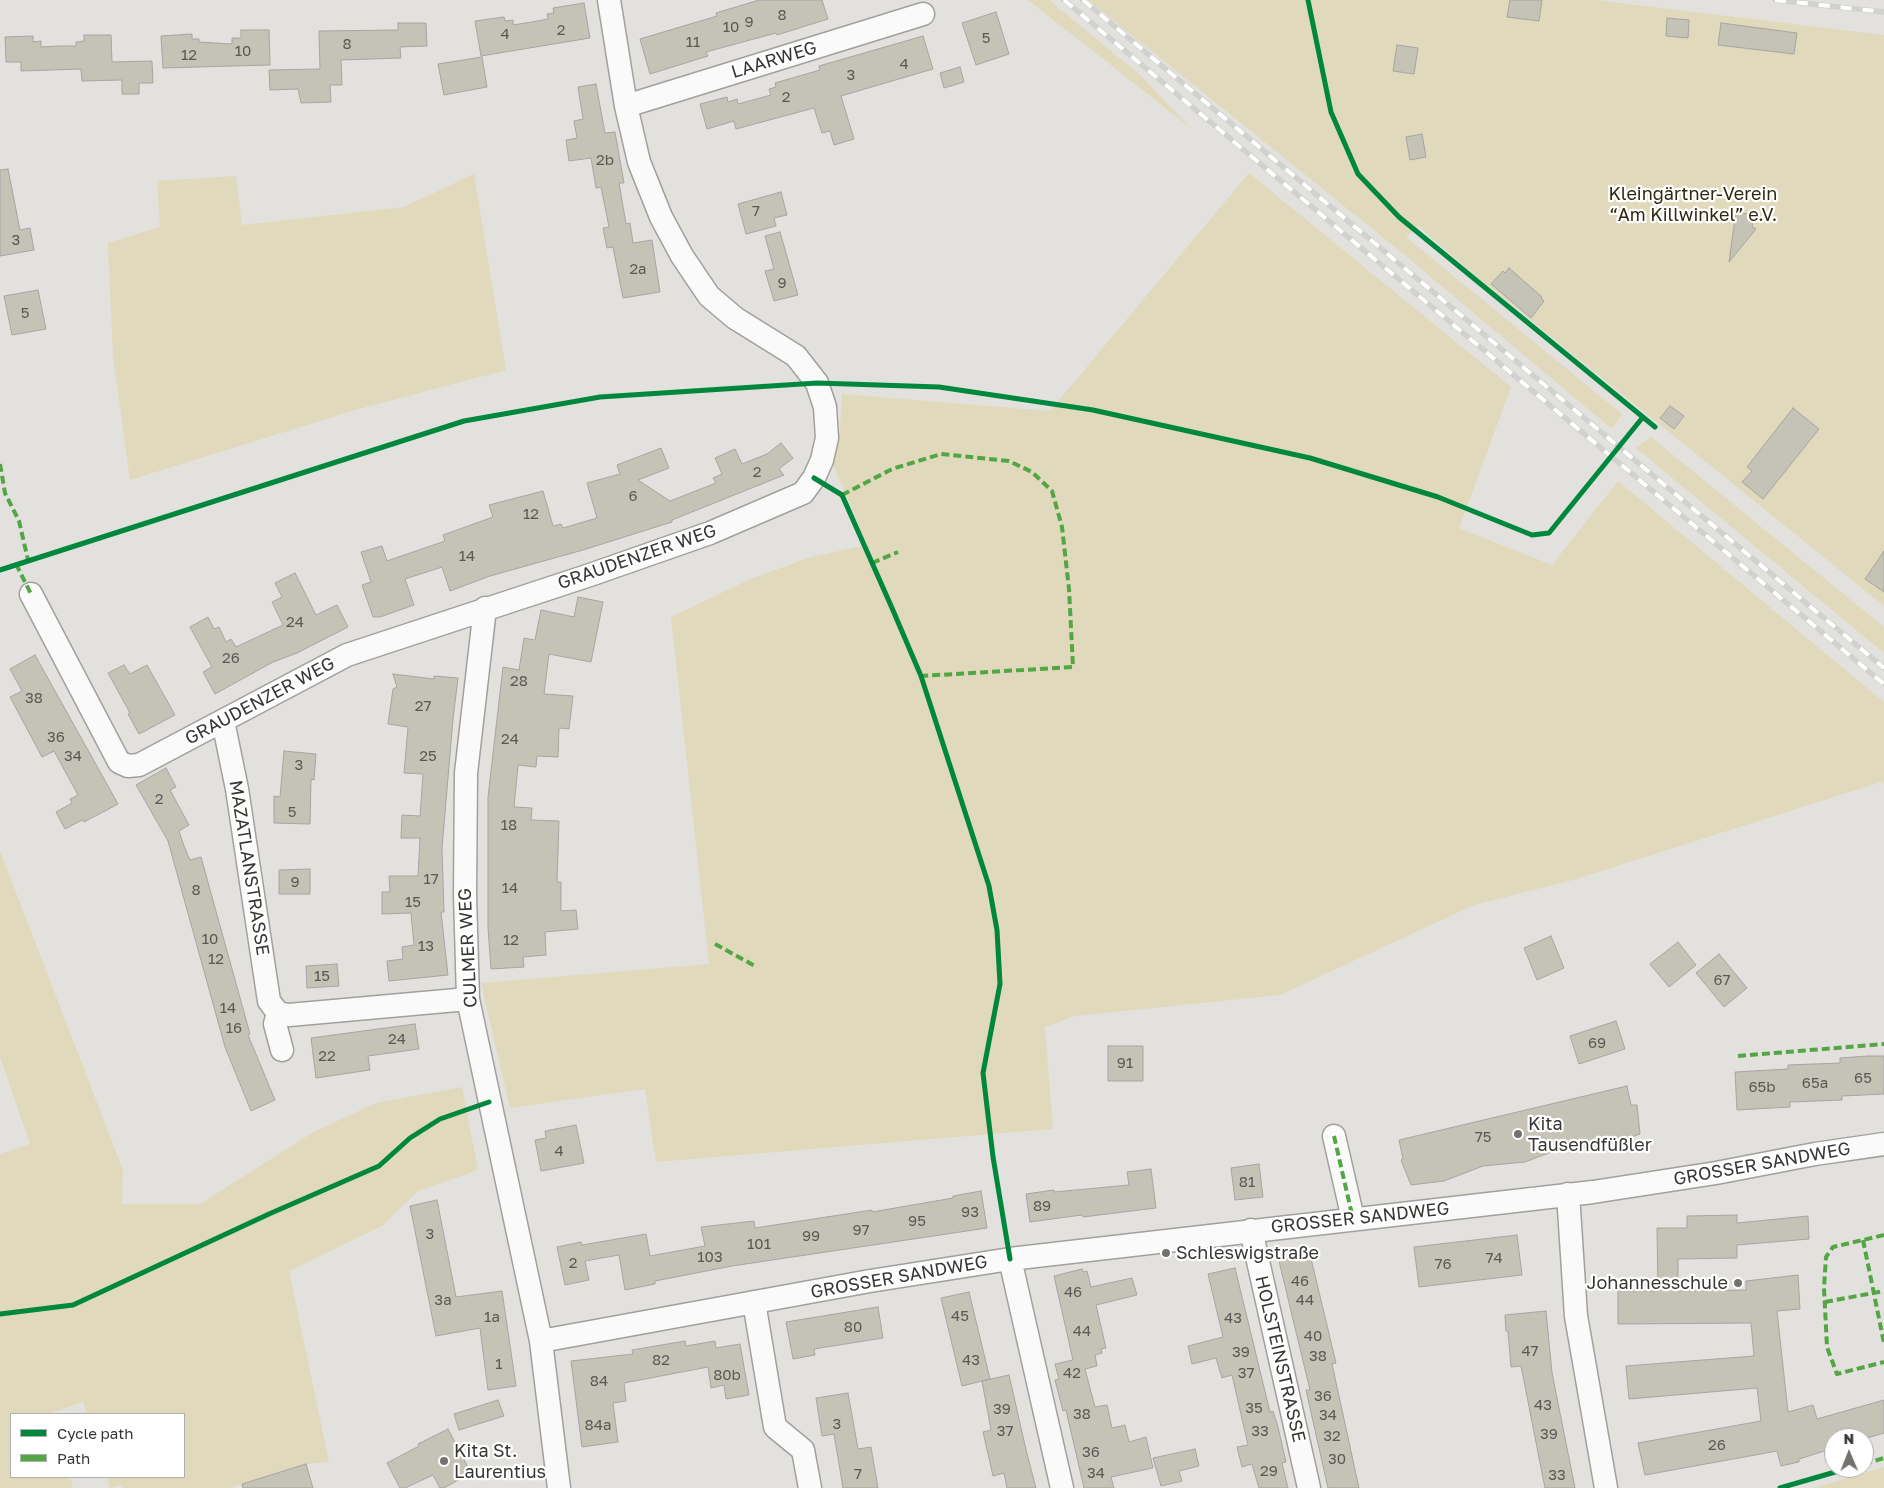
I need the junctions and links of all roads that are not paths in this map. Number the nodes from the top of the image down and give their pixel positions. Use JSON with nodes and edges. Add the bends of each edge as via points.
{"nodes":[{"id":1,"x":608,"y":0,"type":"edge"},
{"id":2,"x":922,"y":14,"type":"dead end"},
{"id":3,"x":626,"y":106,"type":"junction"},
{"id":4,"x":31,"y":594,"type":"dead end"},
{"id":5,"x":485,"y":608,"type":"junction"},
{"id":6,"x":223,"y":721,"type":"junction"},
{"id":7,"x":468,"y":999,"type":"junction"},
{"id":8,"x":278,"y":1013,"type":"junction"},
{"id":9,"x":282,"y":1050,"type":"dead end"},
{"id":10,"x":1334,"y":1136,"type":"dead end"},
{"id":11,"x":1884,"y":1144,"type":"edge"},
{"id":12,"x":1568,"y":1194,"type":"junction"},
{"id":13,"x":1353,"y":1220,"type":"junction"},
{"id":14,"x":1251,"y":1230,"type":"junction"},
{"id":15,"x":1010,"y":1259,"type":"junction"},
{"id":16,"x":754,"y":1302,"type":"junction"},
{"id":17,"x":541,"y":1341,"type":"junction"},
{"id":18,"x":559,"y":1488,"type":"edge"},
{"id":19,"x":810,"y":1488,"type":"edge"},
{"id":20,"x":1062,"y":1488,"type":"edge"},
{"id":21,"x":1310,"y":1488,"type":"edge"},
{"id":22,"x":1606,"y":1488,"type":"edge"}],
"edges":[{"from":1,"to":3,"type":"street","name":"GRAUDENZER WEG"},
{"from":2,"to":3,"type":"street","name":"LAARWEG"},
{"from":3,"to":5,"type":"street","name":"GRAUDENZER WEG","via":[[639,162],[661,217],[709,296],[735,318],[796,356],[817,383],[825,407],[827,438],[822,460],[803,493],[710,533]]},
{"from":4,"to":6,"type":"street","name":"GRAUDENZER WEG","via":[[119,762],[128,766],[140,765]]},
{"from":5,"to":6,"type":"street","name":"GRAUDENZER WEG","via":[[347,655]]},
{"from":5,"to":7,"type":"street","name":"CULMER WEG","via":[[466,773]]},
{"from":6,"to":8,"type":"street","name":"MAZATLANSTRASSE","via":[[237,789],[269,1001]]},
{"from":7,"to":8,"type":"street","via":[[289,1015]]},
{"from":7,"to":17,"type":"street","name":"CULMER WEG"},
{"from":8,"to":9,"type":"street","name":"MAZATLANSTRASSE","via":[[275,1024]]},
{"from":10,"to":13,"type":"street"},
{"from":11,"to":12,"type":"street","name":"GROSSER SANDWEG"},
{"from":12,"to":13,"type":"street","name":"GROSSER SANDWEG"},
{"from":12,"to":22,"type":"street","via":[[1576,1316]]},
{"from":13,"to":14,"type":"street","name":"GROSSER SANDWEG"},
{"from":14,"to":15,"type":"street","name":"GROSSER SANDWEG"},
{"from":14,"to":21,"type":"street","name":"HOLSTEINSTRASSE"},
{"from":15,"to":16,"type":"street","name":"GROSSER SANDWEG"},
{"from":15,"to":20,"type":"street"},
{"from":16,"to":17,"type":"street","name":"GROSSER SANDWEG"},
{"from":16,"to":19,"type":"street","via":[[775,1427],[803,1450]]},
{"from":17,"to":18,"type":"street","name":"CULMER WEG"}]}
